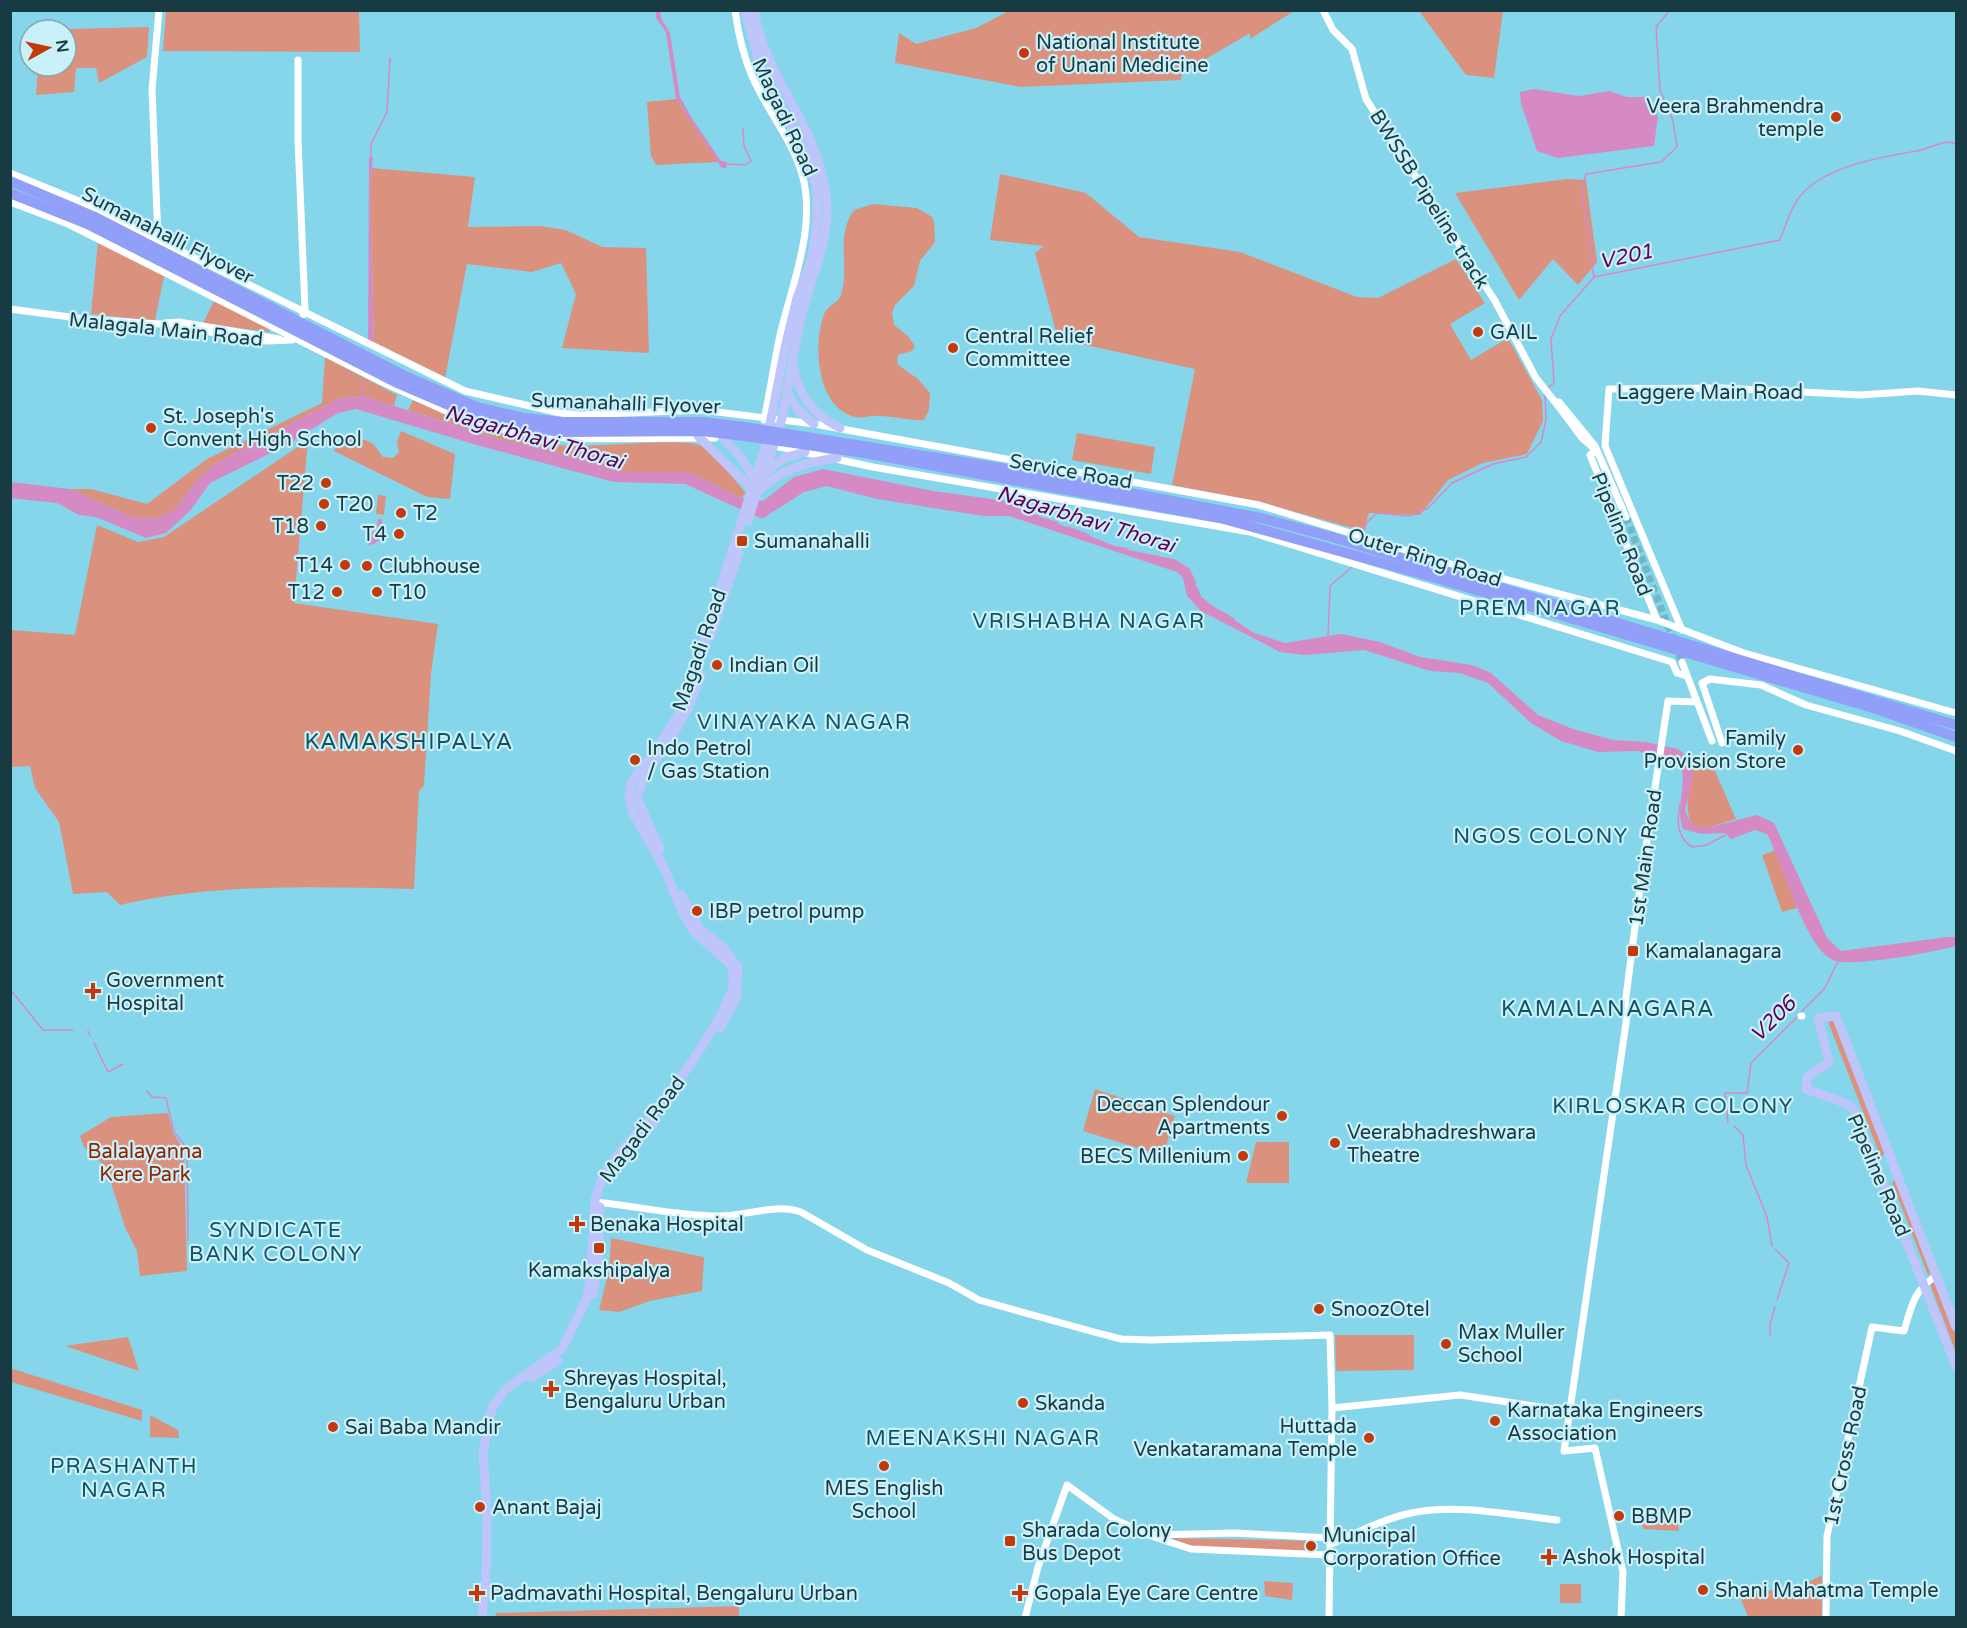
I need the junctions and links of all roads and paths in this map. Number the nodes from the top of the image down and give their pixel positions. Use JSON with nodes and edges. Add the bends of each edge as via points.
{"nodes":[{"id":1,"x":159,"y":10,"type":"edge"},
{"id":2,"x":735,"y":10,"type":"edge"},
{"id":3,"x":745,"y":10,"type":"edge"},
{"id":4,"x":754,"y":10,"type":"edge"},
{"id":5,"x":1323,"y":10,"type":"edge"},
{"id":6,"x":298,"y":60,"type":"dead end"},
{"id":7,"x":10,"y":173,"type":"edge"},
{"id":8,"x":10,"y":181,"type":"edge"},
{"id":9,"x":10,"y":193,"type":"edge"},
{"id":10,"x":53,"y":194,"type":"junction"},
{"id":11,"x":10,"y":202,"type":"edge"},
{"id":12,"x":36,"y":207,"type":"junction"},
{"id":13,"x":158,"y":239,"type":"junction"},
{"id":14,"x":10,"y":309,"type":"edge"},
{"id":15,"x":299,"y":327,"type":"junction"},
{"id":16,"x":794,"y":350,"type":"junction"},
{"id":17,"x":1543,"y":388,"type":"joint"},
{"id":18,"x":786,"y":390,"type":"junction"},
{"id":19,"x":1956,"y":395,"type":"edge"},
{"id":20,"x":743,"y":415,"type":"junction"},
{"id":21,"x":772,"y":419,"type":"junction"},
{"id":22,"x":803,"y":422,"type":"junction"},
{"id":23,"x":814,"y":424,"type":"junction"},
{"id":24,"x":840,"y":428,"type":"junction"},
{"id":25,"x":698,"y":436,"type":"junction"},
{"id":26,"x":723,"y":438,"type":"junction"},
{"id":27,"x":739,"y":440,"type":"junction"},
{"id":28,"x":766,"y":444,"type":"junction"},
{"id":29,"x":1605,"y":446,"type":"junction"},
{"id":30,"x":864,"y":449,"type":"junction"},
{"id":31,"x":1596,"y":450,"type":"junction"},
{"id":32,"x":801,"y":451,"type":"junction"},
{"id":33,"x":837,"y":458,"type":"junction"},
{"id":34,"x":1081,"y":477,"type":"junction"},
{"id":35,"x":1102,"y":486,"type":"joint"},
{"id":36,"x":1049,"y":488,"type":"junction"},
{"id":37,"x":754,"y":489,"type":"junction"},
{"id":38,"x":1038,"y":494,"type":"junction"},
{"id":39,"x":1086,"y":498,"type":"junction"},
{"id":40,"x":1626,"y":517,"type":"tunnel mouth"},
{"id":41,"x":1357,"y":547,"type":"junction"},
{"id":42,"x":1466,"y":573,"type":"junction"},
{"id":43,"x":1444,"y":586,"type":"junction"},
{"id":44,"x":1657,"y":620,"type":"junction"},
{"id":45,"x":1682,"y":630,"type":"junction"},
{"id":46,"x":1682,"y":662,"type":"tunnel mouth"},
{"id":47,"x":1687,"y":676,"type":"junction"},
{"id":48,"x":1696,"y":702,"type":"junction"},
{"id":49,"x":1956,"y":713,"type":"edge"},
{"id":50,"x":1956,"y":725,"type":"edge"},
{"id":51,"x":1956,"y":737,"type":"edge"},
{"id":52,"x":1712,"y":741,"type":"dead end"},
{"id":53,"x":1722,"y":743,"type":"dead end"},
{"id":54,"x":1956,"y":751,"type":"edge"},
{"id":55,"x":598,"y":1202,"type":"junction"},
{"id":56,"x":1937,"y":1276,"type":"junction"},
{"id":57,"x":1924,"y":1283,"type":"junction"},
{"id":58,"x":1956,"y":1328,"type":"edge"},
{"id":59,"x":1956,"y":1366,"type":"edge"},
{"id":60,"x":1332,"y":1408,"type":"junction"},
{"id":61,"x":1568,"y":1411,"type":"junction"},
{"id":62,"x":1557,"y":1520,"type":"dead end"},
{"id":63,"x":1148,"y":1536,"type":"junction"},
{"id":64,"x":1330,"y":1542,"type":"junction"},
{"id":65,"x":1330,"y":1555,"type":"junction"},
{"id":66,"x":482,"y":1617,"type":"edge"},
{"id":67,"x":487,"y":1617,"type":"edge"},
{"id":68,"x":1025,"y":1617,"type":"edge"},
{"id":69,"x":1329,"y":1617,"type":"edge"},
{"id":70,"x":1621,"y":1617,"type":"edge"},
{"id":71,"x":1826,"y":1617,"type":"edge"}],
"edges":[{"from":1,"to":13,"type":"street","via":[[152,90]]},
{"from":2,"to":21,"type":"street","name":"Magadi Road","via":[[753,78],[793,152],[802,174],[805,198],[804,233],[777,350]]},
{"from":3,"to":21,"type":"main road","name":"Magadi Road","via":[[760,66],[808,159],[817,200],[812,258],[793,312]]},
{"from":4,"to":16,"type":"main road","name":"Magadi Road","via":[[768,62],[814,148],[826,188],[822,255]]},
{"from":5,"to":17,"type":"street","name":"BWSSB Pipeline track","via":[[1333,30],[1352,49],[1366,99],[1495,301]]},
{"from":6,"to":15,"type":"street"},
{"from":7,"to":10,"type":"street"},
{"from":8,"to":10,"type":"highway"},
{"from":9,"to":12,"type":"highway"},
{"from":10,"to":13,"type":"street"},
{"from":10,"to":15,"type":"highway","name":"Sumanahalli Flyover"},
{"from":11,"to":12,"type":"street"},
{"from":12,"to":15,"type":"highway","name":"Sumanahalli Flyover","via":[[110,235]]},
{"from":13,"to":15,"type":"street"},
{"from":14,"to":15,"type":"street","name":"Malagala Main Road","via":[[85,319],[179,322],[284,340]]},
{"from":15,"to":20,"type":"street","name":"Service Road","via":[[369,345],[447,384],[522,406],[580,415],[701,410]]},
{"from":15,"to":25,"type":"street","via":[[365,374],[457,416],[526,434],[596,440]]},
{"from":15,"to":30,"type":"highway","name":"Sumanahalli Flyover","via":[[397,383],[476,417],[523,427],[702,431]]},
{"from":16,"to":18,"type":"main road","name":"Magadi Road"},
{"from":16,"to":24,"type":"main road","via":[[794,370],[803,396],[821,417]]},
{"from":17,"to":31,"type":"street","name":"Pipeline Road"},
{"from":18,"to":21,"type":"main road","name":"Magadi Road"},
{"from":18,"to":23,"type":"main road","via":[[798,410]]},
{"from":19,"to":29,"type":"street","name":"Laggere Main Road","via":[[1918,391],[1860,395],[1720,388],[1609,389]]},
{"from":20,"to":21,"type":"street","name":"Service Road"},
{"from":20,"to":27,"type":"street"},
{"from":21,"to":22,"type":"street","name":"Service Road"},
{"from":21,"to":28,"type":"main road","name":"Magadi Road"},
{"from":21,"to":28,"type":"street","name":"Magadi Road"},
{"from":22,"to":23,"type":"street","name":"Service Road"},
{"from":22,"to":32,"type":"street"},
{"from":23,"to":24,"type":"street","name":"Service Road"},
{"from":24,"to":34,"type":"street","name":"Service Road"},
{"from":25,"to":26,"type":"street"},
{"from":25,"to":37,"type":"main road"},
{"from":26,"to":27,"type":"street"},
{"from":26,"to":37,"type":"main road","via":[[742,459]]},
{"from":27,"to":28,"type":"street"},
{"from":28,"to":32,"type":"street"},
{"from":28,"to":37,"type":"main road","name":"Magadi Road"},
{"from":29,"to":31,"type":"street"},
{"from":29,"to":45,"type":"street","name":"Laggere Main Road"},
{"from":30,"to":34,"type":"highway","name":"Sumanahalli Flyover"},
{"from":30,"to":36,"type":"highway","name":"Sumanahalli Flyover"},
{"from":31,"to":40,"type":"street"},
{"from":31,"to":44,"type":"street","name":"Pipeline Road","via":[[1590,455]]},
{"from":32,"to":33,"type":"street"},
{"from":32,"to":37,"type":"main road","via":[[779,461]]},
{"from":33,"to":37,"type":"main road","via":[[792,468]]},
{"from":33,"to":38,"type":"street"},
{"from":34,"to":35,"type":"highway","name":"Sumanahalli Flyover"},
{"from":34,"to":41,"type":"street","name":"Service Road","via":[[1259,505]]},
{"from":35,"to":41,"type":"highway","name":"Outer Ring Road","via":[[1221,509]]},
{"from":36,"to":38,"type":"highway"},
{"from":36,"to":39,"type":"highway","name":"Outer Ring Road"},
{"from":37,"to":55,"type":"main road","name":"Magadi Road","via":[[694,694],[682,721],[643,779],[637,798],[700,929],[730,954],[738,967],[739,988],[731,1012],[678,1091],[614,1168]]},
{"from":38,"to":39,"type":"street"},
{"from":39,"to":41,"type":"highway","name":"Outer Ring Road","via":[[1151,504],[1266,533]]},
{"from":41,"to":42,"type":"highway","name":"Outer Ring Road"},
{"from":41,"to":43,"type":"highway","name":"Outer Ring Road"},
{"from":42,"to":44,"type":"street"},
{"from":42,"to":50,"type":"highway","name":"Outer Ring Road"},
{"from":43,"to":47,"type":"street","via":[[1672,662],[1677,673]]},
{"from":43,"to":51,"type":"highway","name":"Outer Ring Road","via":[[1876,709]]},
{"from":44,"to":45,"type":"street"},
{"from":45,"to":49,"type":"street","via":[[1744,653]]},
{"from":46,"to":47,"type":"street"},
{"from":47,"to":48,"type":"street"},
{"from":48,"to":52,"type":"street"},
{"from":48,"to":61,"type":"street","name":"1st Main Road","via":[[1668,701],[1640,887],[1625,1005],[1627,1016]]},
{"from":53,"to":54,"type":"street","via":[[1702,683],[1710,679],[1761,686],[1806,705]]},
{"from":55,"to":60,"type":"street","via":[[706,1216],[790,1208],[867,1250],[949,1283],[979,1300],[1121,1339],[1330,1335]]},
{"from":55,"to":66,"type":"main road","name":"Magadi Road","via":[[587,1299],[578,1322],[556,1356],[506,1389],[488,1420],[483,1452],[488,1512]]},
{"from":55,"to":67,"type":"main road","name":"Magadi Road","via":[[597,1280],[576,1336],[563,1358],[512,1389],[492,1420],[488,1452],[492,1541]]},
{"from":56,"to":57,"type":"street"},
{"from":56,"to":57,"type":"main road","name":"Pipeline Road","via":[[1836,1016],[1818,1018],[1829,1062],[1807,1077],[1806,1089],[1852,1108]]},
{"from":56,"to":58,"type":"main road","name":"Pipeline Road"},
{"from":57,"to":59,"type":"main road","name":"Pipeline Road"},
{"from":57,"to":71,"type":"street","name":"1st Cross Road","via":[[1904,1331],[1872,1327],[1827,1536]]},
{"from":60,"to":61,"type":"street","via":[[1460,1395]]},
{"from":60,"to":64,"type":"street"},
{"from":61,"to":70,"type":"street","name":"1st Main Road","via":[[1564,1451],[1595,1448],[1623,1572]]},
{"from":62,"to":64,"type":"street","via":[[1435,1509],[1384,1521]]},
{"from":63,"to":64,"type":"street","via":[[1235,1533]]},
{"from":63,"to":65,"type":"street","via":[[1191,1549]]},
{"from":63,"to":68,"type":"street","via":[[1114,1520],[1067,1485]]},
{"from":64,"to":65,"type":"street"},
{"from":65,"to":69,"type":"street"}]}
